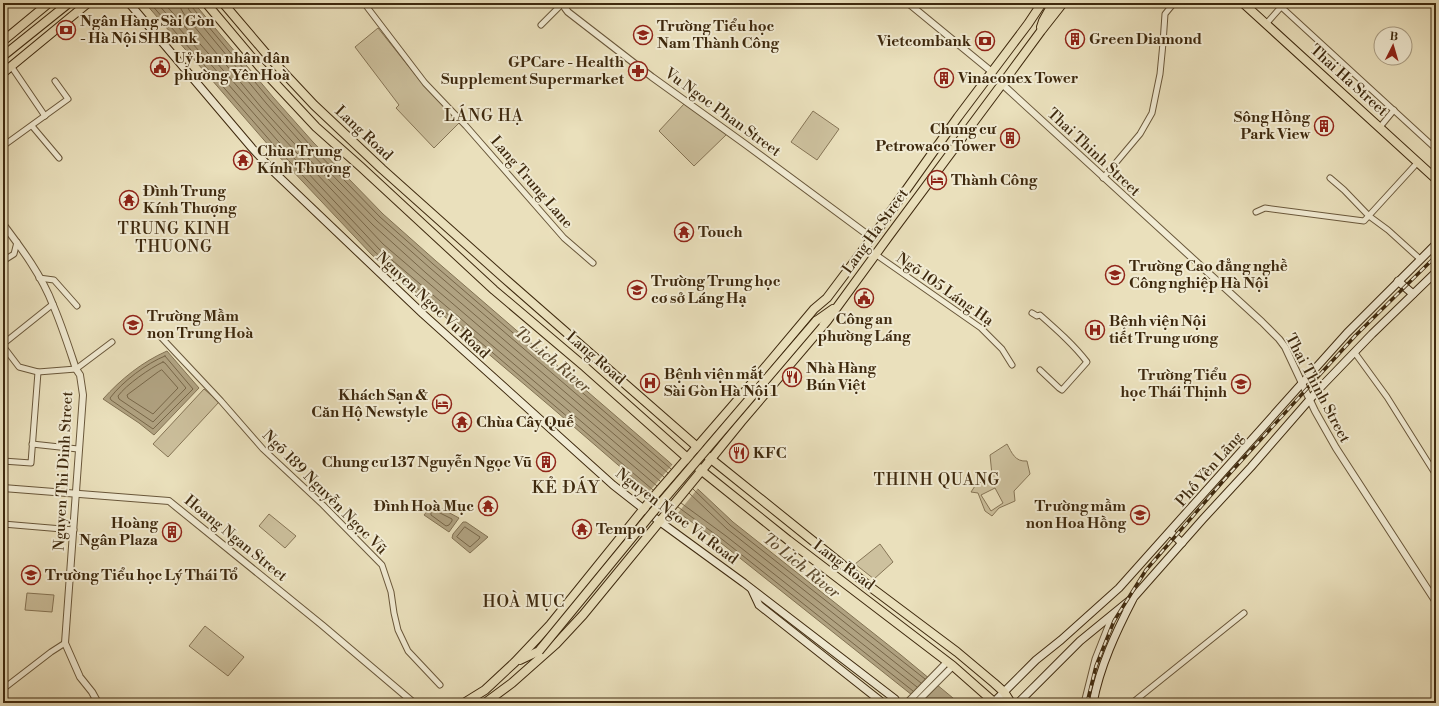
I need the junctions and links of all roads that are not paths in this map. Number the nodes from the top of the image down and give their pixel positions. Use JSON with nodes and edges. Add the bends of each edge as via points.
{"nodes":[{"id":1,"x":48,"y":3,"type":"edge"},
{"id":2,"x":69,"y":3,"type":"edge"},
{"id":3,"x":88,"y":3,"type":"edge"},
{"id":4,"x":129,"y":3,"type":"edge"},
{"id":5,"x":206,"y":3,"type":"edge"},
{"id":6,"x":223,"y":3,"type":"edge"},
{"id":7,"x":364,"y":3,"type":"edge"},
{"id":8,"x":564,"y":3,"type":"edge"},
{"id":9,"x":908,"y":3,"type":"edge"},
{"id":10,"x":1042,"y":3,"type":"edge"},
{"id":11,"x":1063,"y":3,"type":"edge"},
{"id":12,"x":1174,"y":3,"type":"edge"},
{"id":13,"x":1242,"y":3,"type":"edge"},
{"id":14,"x":1276,"y":3,"type":"edge"},
{"id":15,"x":1052,"y":5,"type":"edge"},
{"id":16,"x":1281,"y":7,"type":"junction"},
{"id":17,"x":1028,"y":24,"type":"junction"},
{"id":18,"x":1266,"y":24,"type":"junction"},
{"id":19,"x":541,"y":25,"type":"dead end"},
{"id":20,"x":1041,"y":31,"type":"junction"},
{"id":21,"x":3,"y":41,"type":"edge"},
{"id":22,"x":3,"y":56,"type":"edge"},
{"id":23,"x":11,"y":66,"type":"junction"},
{"id":24,"x":992,"y":72,"type":"junction"},
{"id":25,"x":3,"y":73,"type":"edge"},
{"id":26,"x":55,"y":81,"type":"dead end"},
{"id":27,"x":1002,"y":84,"type":"junction"},
{"id":28,"x":1394,"y":110,"type":"junction"},
{"id":29,"x":45,"y":116,"type":"junction"},
{"id":30,"x":32,"y":126,"type":"junction"},
{"id":31,"x":1380,"y":127,"type":"junction"},
{"id":32,"x":3,"y":146,"type":"edge"},
{"id":33,"x":1436,"y":149,"type":"edge"},
{"id":34,"x":59,"y":158,"type":"dead end"},
{"id":35,"x":1418,"y":162,"type":"junction"},
{"id":36,"x":922,"y":167,"type":"junction"},
{"id":37,"x":934,"y":176,"type":"junction"},
{"id":38,"x":1103,"y":178,"type":"junction"},
{"id":39,"x":1330,"y":178,"type":"dead end"},
{"id":40,"x":1436,"y":179,"type":"edge"},
{"id":41,"x":1256,"y":212,"type":"dead end"},
{"id":42,"x":1369,"y":216,"type":"junction"},
{"id":43,"x":3,"y":224,"type":"edge"},
{"id":44,"x":445,"y":226,"type":"junction"},
{"id":45,"x":436,"y":237,"type":"junction"},
{"id":46,"x":872,"y":238,"type":"junction"},
{"id":47,"x":17,"y":242,"type":"junction"},
{"id":48,"x":1436,"y":244,"type":"edge"},
{"id":49,"x":875,"y":254,"type":"junction"},
{"id":50,"x":1420,"y":259,"type":"junction"},
{"id":51,"x":3,"y":261,"type":"edge"},
{"id":52,"x":593,"y":263,"type":"dead end"},
{"id":53,"x":1436,"y":272,"type":"edge"},
{"id":54,"x":39,"y":278,"type":"junction"},
{"id":55,"x":1398,"y":281,"type":"junction"},
{"id":56,"x":1413,"y":294,"type":"junction"},
{"id":57,"x":827,"y":298,"type":"junction"},
{"id":58,"x":53,"y":304,"type":"junction"},
{"id":59,"x":838,"y":305,"type":"junction"},
{"id":60,"x":77,"y":306,"type":"dead end"},
{"id":61,"x":1032,"y":313,"type":"dead end"},
{"id":62,"x":816,"y":321,"type":"junction"},
{"id":63,"x":159,"y":335,"type":"dead end"},
{"id":64,"x":112,"y":342,"type":"dead end"},
{"id":65,"x":3,"y":345,"type":"edge"},
{"id":66,"x":1355,"y":353,"type":"junction"},
{"id":67,"x":1012,"y":365,"type":"dead end"},
{"id":68,"x":76,"y":370,"type":"junction"},
{"id":69,"x":1040,"y":370,"type":"dead end"},
{"id":70,"x":38,"y":372,"type":"junction"},
{"id":71,"x":1302,"y":384,"type":"junction"},
{"id":72,"x":1310,"y":400,"type":"junction"},
{"id":73,"x":729,"y":410,"type":"junction"},
{"id":74,"x":741,"y":422,"type":"junction"},
{"id":75,"x":32,"y":444,"type":"junction"},
{"id":76,"x":696,"y":446,"type":"junction"},
{"id":77,"x":78,"y":449,"type":"junction"},
{"id":78,"x":687,"y":458,"type":"junction"},
{"id":79,"x":711,"y":459,"type":"junction"},
{"id":80,"x":3,"y":461,"type":"edge"},
{"id":81,"x":702,"y":471,"type":"junction"},
{"id":82,"x":1436,"y":475,"type":"edge"},
{"id":83,"x":3,"y":488,"type":"edge"},
{"id":84,"x":75,"y":495,"type":"junction"},
{"id":85,"x":643,"y":509,"type":"junction"},
{"id":86,"x":659,"y":522,"type":"junction"},
{"id":87,"x":3,"y":524,"type":"edge"},
{"id":88,"x":74,"y":530,"type":"junction"},
{"id":89,"x":1170,"y":532,"type":"junction"},
{"id":90,"x":617,"y":542,"type":"junction"},
{"id":91,"x":1182,"y":543,"type":"junction"},
{"id":92,"x":632,"y":554,"type":"junction"},
{"id":93,"x":752,"y":590,"type":"junction"},
{"id":94,"x":1135,"y":596,"type":"junction"},
{"id":95,"x":1436,"y":602,"type":"edge"},
{"id":96,"x":893,"y":604,"type":"junction"},
{"id":97,"x":1244,"y":613,"type":"dead end"},
{"id":98,"x":885,"y":614,"type":"junction"},
{"id":99,"x":1112,"y":616,"type":"junction"},
{"id":100,"x":65,"y":643,"type":"junction"},
{"id":101,"x":539,"y":650,"type":"junction"},
{"id":102,"x":515,"y":662,"type":"junction"},
{"id":103,"x":947,"y":665,"type":"junction"},
{"id":104,"x":525,"y":671,"type":"junction"},
{"id":105,"x":440,"y":685,"type":"dead end"},
{"id":106,"x":3,"y":689,"type":"edge"},
{"id":107,"x":1004,"y":692,"type":"junction"},
{"id":108,"x":908,"y":701,"type":"edge"},
{"id":109,"x":98,"y":703,"type":"edge"},
{"id":110,"x":414,"y":703,"type":"edge"},
{"id":111,"x":464,"y":703,"type":"edge"},
{"id":112,"x":485,"y":703,"type":"edge"},
{"id":113,"x":882,"y":703,"type":"edge"},
{"id":114,"x":897,"y":703,"type":"edge"},
{"id":115,"x":916,"y":703,"type":"edge"},
{"id":116,"x":995,"y":703,"type":"edge"},
{"id":117,"x":1012,"y":703,"type":"edge"},
{"id":118,"x":1018,"y":703,"type":"edge"},
{"id":119,"x":1084,"y":703,"type":"edge"},
{"id":120,"x":1093,"y":703,"type":"edge"},
{"id":121,"x":1132,"y":703,"type":"edge"}],
"edges":[{"from":1,"to":21,"type":"main road"},
{"from":2,"to":22,"type":"main road"},
{"from":3,"to":23,"type":"main road"},
{"from":4,"to":85,"type":"main road","name":"Nguyen Ngoc Vu Road","via":[[275,172],[481,368]]},
{"from":5,"to":45,"type":"main road","name":"Lang Road","via":[[259,66],[316,127]]},
{"from":6,"to":44,"type":"main road","name":"Lang Road","via":[[314,105]]},
{"from":7,"to":52,"type":"street","name":"Lang Trung Lane","via":[[425,83],[564,238]]},
{"from":8,"to":19,"type":"street"},
{"from":8,"to":46,"type":"street","name":"Vu Ngoc Phan Street","via":[[568,12],[648,74]]},
{"from":9,"to":24,"type":"street"},
{"from":10,"to":17,"type":"main road","name":"Lang Ha Street"},
{"from":11,"to":20,"type":"main road","name":"Lang Ha Street"},
{"from":12,"to":38,"type":"street","via":[[1165,14],[1160,74],[1152,113],[1140,134]]},
{"from":13,"to":18,"type":"main road","name":"Thai Ha Street"},
{"from":14,"to":16,"type":"street"},
{"from":15,"to":17,"type":"main road"},
{"from":15,"to":20,"type":"main road","via":[[1043,21]]},
{"from":16,"to":18,"type":"street"},
{"from":16,"to":28,"type":"street"},
{"from":17,"to":24,"type":"main road","name":"Lang Ha Street"},
{"from":18,"to":31,"type":"main road","name":"Thai Ha Street"},
{"from":20,"to":27,"type":"main road","name":"Lang Ha Street"},
{"from":23,"to":25,"type":"main road"},
{"from":23,"to":29,"type":"street"},
{"from":24,"to":36,"type":"main road","name":"Lang Ha Street"},
{"from":26,"to":29,"type":"street","via":[[68,99]]},
{"from":27,"to":37,"type":"main road","name":"Lang Ha Street"},
{"from":27,"to":38,"type":"street","name":"Thai Thinh Street"},
{"from":28,"to":31,"type":"street"},
{"from":28,"to":33,"type":"street"},
{"from":29,"to":30,"type":"street"},
{"from":30,"to":32,"type":"street"},
{"from":30,"to":34,"type":"street"},
{"from":31,"to":35,"type":"main road","name":"Thai Ha Street"},
{"from":35,"to":40,"type":"main road","name":"Thai Ha Street"},
{"from":35,"to":42,"type":"street"},
{"from":36,"to":37,"type":"main road"},
{"from":36,"to":46,"type":"main road","name":"Lang Ha Street"},
{"from":37,"to":49,"type":"main road","name":"Lang Ha Street"},
{"from":38,"to":71,"type":"street","name":"Thai Thinh Street","via":[[1279,339]]},
{"from":39,"to":42,"type":"street"},
{"from":41,"to":42,"type":"street","via":[[1265,208],[1364,221]]},
{"from":42,"to":50,"type":"street"},
{"from":43,"to":47,"type":"street","name":"Nguyen Thi Dinh Street"},
{"from":44,"to":45,"type":"main road"},
{"from":44,"to":76,"type":"main road","name":"Lang Road"},
{"from":45,"to":78,"type":"main road","name":"Lang Road"},
{"from":46,"to":57,"type":"main road","name":"Lang Ha Street"},
{"from":47,"to":51,"type":"street","via":[[14,254]]},
{"from":47,"to":54,"type":"street","name":"Nguyen Thi Dinh Street"},
{"from":48,"to":50,"type":"main road","name":"Phố Yên Lãng"},
{"from":49,"to":59,"type":"main road","name":"Lang Ha Street"},
{"from":49,"to":67,"type":"street","name":"Ngõ 105 Láng Hạ","via":[[981,328],[1002,349]]},
{"from":50,"to":55,"type":"main road","name":"Phố Yên Lãng"},
{"from":53,"to":56,"type":"main road","name":"Phố Yên Lãng"},
{"from":54,"to":58,"type":"street","name":"Nguyen Thi Dinh Street"},
{"from":54,"to":60,"type":"street","via":[[54,280]]},
{"from":55,"to":56,"type":"main road"},
{"from":55,"to":71,"type":"main road","name":"Phố Yên Lãng"},
{"from":56,"to":66,"type":"main road","name":"Phố Yên Lãng"},
{"from":57,"to":62,"type":"main road"},
{"from":57,"to":73,"type":"main road","name":"Lang Ha Street","via":[[814,309]]},
{"from":58,"to":65,"type":"street"},
{"from":58,"to":68,"type":"street","name":"Nguyen Thi Dinh Street"},
{"from":59,"to":62,"type":"main road"},
{"from":59,"to":74,"type":"main road","name":"Lang Ha Street"},
{"from":61,"to":69,"type":"street","via":[[1047,321],[1087,362],[1062,390]]},
{"from":62,"to":101,"type":"main road","bridge":true},
{"from":63,"to":105,"type":"street","name":"Ngõ 189 Nguyễn Ngọc Vũ","via":[[262,449],[323,505],[382,565],[391,592],[398,630],[408,651]]},
{"from":64,"to":68,"type":"street"},
{"from":65,"to":70,"type":"street","via":[[19,367]]},
{"from":66,"to":72,"type":"main road","name":"Phố Yên Lãng"},
{"from":66,"to":82,"type":"street","via":[[1387,397]]},
{"from":68,"to":70,"type":"street"},
{"from":68,"to":77,"type":"street","name":"Nguyen Thi Dinh Street","via":[[80,375],[83,395]]},
{"from":70,"to":75,"type":"street"},
{"from":71,"to":72,"type":"street","name":"Thai Thinh Street"},
{"from":71,"to":89,"type":"main road","name":"Phố Yên Lãng"},
{"from":72,"to":91,"type":"main road","name":"Phố Yên Lãng"},
{"from":72,"to":95,"type":"street","name":"Thai Thinh Street","via":[[1351,473]]},
{"from":73,"to":74,"type":"main road"},
{"from":73,"to":76,"type":"main road","name":"Lang Ha Street"},
{"from":74,"to":79,"type":"main road","name":"Lang Ha Street"},
{"from":75,"to":77,"type":"street"},
{"from":75,"to":80,"type":"street","via":[[31,463]]},
{"from":76,"to":78,"type":"main road","name":"Lang Ha Street"},
{"from":76,"to":79,"type":"main road","name":"Lang Road"},
{"from":77,"to":84,"type":"street","name":"Nguyen Thi Dinh Street"},
{"from":78,"to":81,"type":"main road","name":"Lang Road"},
{"from":78,"to":85,"type":"main road","name":"Lang Ha Street"},
{"from":79,"to":81,"type":"main road","name":"Lang Ha Street"},
{"from":79,"to":96,"type":"main road","name":"Lang Road"},
{"from":81,"to":86,"type":"main road","name":"Lang Ha Street"},
{"from":81,"to":98,"type":"main road","name":"Lang Road"},
{"from":83,"to":84,"type":"street","name":"Hoang Ngan Street"},
{"from":84,"to":88,"type":"street","name":"Nguyen Thi Dinh Street"},
{"from":84,"to":110,"type":"street","name":"Hoang Ngan Street","via":[[170,501]]},
{"from":85,"to":86,"type":"main road","name":"Nguyen Ngoc Vu Road"},
{"from":85,"to":90,"type":"main road","name":"Lang Ha Street"},
{"from":86,"to":92,"type":"main road","name":"Lang Ha Street"},
{"from":86,"to":93,"type":"main road","name":"Nguyen Ngoc Vu Road"},
{"from":87,"to":88,"type":"street"},
{"from":88,"to":100,"type":"street","name":"Nguyen Thi Dinh Street"},
{"from":89,"to":91,"type":"main road"},
{"from":89,"to":107,"type":"main road","name":"Phố Yên Lãng","via":[[1119,588],[1036,660]]},
{"from":90,"to":92,"type":"main road"},
{"from":90,"to":102,"type":"main road","name":"Lang Ha Street","via":[[550,624]]},
{"from":91,"to":94,"type":"main road","name":"Phố Yên Lãng"},
{"from":92,"to":104,"type":"main road","name":"Lang Ha Street","via":[[556,644]]},
{"from":93,"to":113,"type":"main road","name":"Nguyen Ngoc Vu Road","via":[[759,605]]},
{"from":93,"to":114,"type":"main road","name":"Nguyen Ngoc Vu Road"},
{"from":94,"to":99,"type":"main road","name":"Phố Yên Lãng"},
{"from":94,"to":120,"type":"main road","via":[[1109,648],[1097,682]]},
{"from":96,"to":98,"type":"main road"},
{"from":96,"to":107,"type":"main road","name":"Lang Road","via":[[957,652]]},
{"from":97,"to":121,"type":"street"},
{"from":98,"to":103,"type":"main road","name":"Lang Road"},
{"from":99,"to":118,"type":"main road","name":"Phố Yên Lãng","via":[[1080,641]]},
{"from":99,"to":119,"type":"street","via":[[1095,659]]},
{"from":100,"to":106,"type":"street"},
{"from":100,"to":109,"type":"street","via":[[80,677]]},
{"from":101,"to":102,"type":"main road"},
{"from":101,"to":104,"type":"main road"},
{"from":102,"to":111,"type":"main road","via":[[485,690]]},
{"from":103,"to":108,"type":"street"},
{"from":103,"to":115,"type":"street","via":[[947,673]]},
{"from":103,"to":116,"type":"main road","name":"Lang Road"},
{"from":104,"to":112,"type":"main road"},
{"from":107,"to":116,"type":"main road","name":"Phố Yên Lãng"},
{"from":107,"to":117,"type":"main road","name":"Lang Road"}]}
